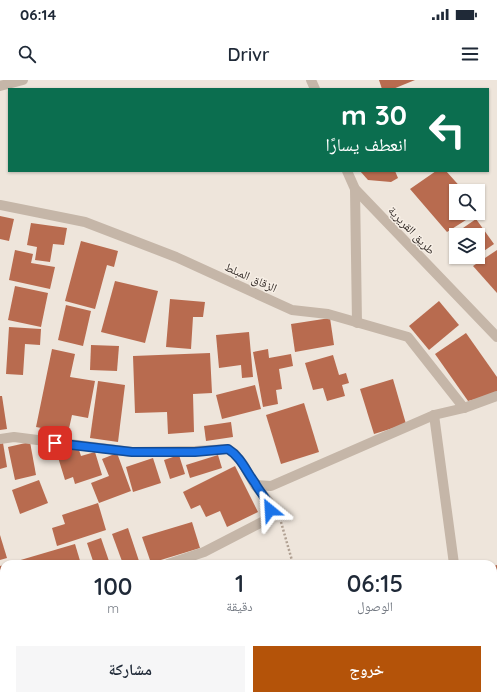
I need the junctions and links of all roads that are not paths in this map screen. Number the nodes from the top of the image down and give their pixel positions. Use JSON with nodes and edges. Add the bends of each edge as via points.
{"nodes":[{"id":1,"x":23,"y":80,"type":"edge"},
{"id":2,"x":0,"y":86,"type":"edge"},
{"id":3,"x":347,"y":172,"type":"edge"},
{"id":4,"x":354,"y":189,"type":"junction"},
{"id":5,"x":0,"y":205,"type":"edge"},
{"id":6,"x":357,"y":323,"type":"junction"},
{"id":7,"x":497,"y":338,"type":"edge"},
{"id":8,"x":497,"y":396,"type":"edge"},
{"id":9,"x":464,"y":408,"type":"junction"},
{"id":10,"x":434,"y":415,"type":"junction"},
{"id":11,"x":0,"y":439,"type":"edge"},
{"id":12,"x":255,"y":485,"type":"junction"},
{"id":13,"x":180,"y":560,"type":"edge"},
{"id":14,"x":453,"y":560,"type":"edge"}],
"edges":[{"from":1,"to":2,"type":"street"},
{"from":3,"to":4,"type":"street","name":"طريق القريرية"},
{"from":4,"to":6,"type":"street"},
{"from":4,"to":7,"type":"street","name":"طريق القريرية"},
{"from":5,"to":6,"type":"street","name":"الزقاق المبلط","via":[[85,222],[176,257],[292,310],[328,314]]},
{"from":6,"to":9,"type":"street","name":"الزقاق المبلط","via":[[408,337]]},
{"from":8,"to":9,"type":"street"},
{"from":9,"to":10,"type":"street"},
{"from":10,"to":12,"type":"street","via":[[271,486]]},
{"from":10,"to":14,"type":"street"},
{"from":11,"to":12,"type":"street","via":[[14,437],[132,452],[228,449],[243,464]]},
{"from":12,"to":13,"type":"street","via":[[269,502],[270,510],[266,520],[204,552]]}]}
